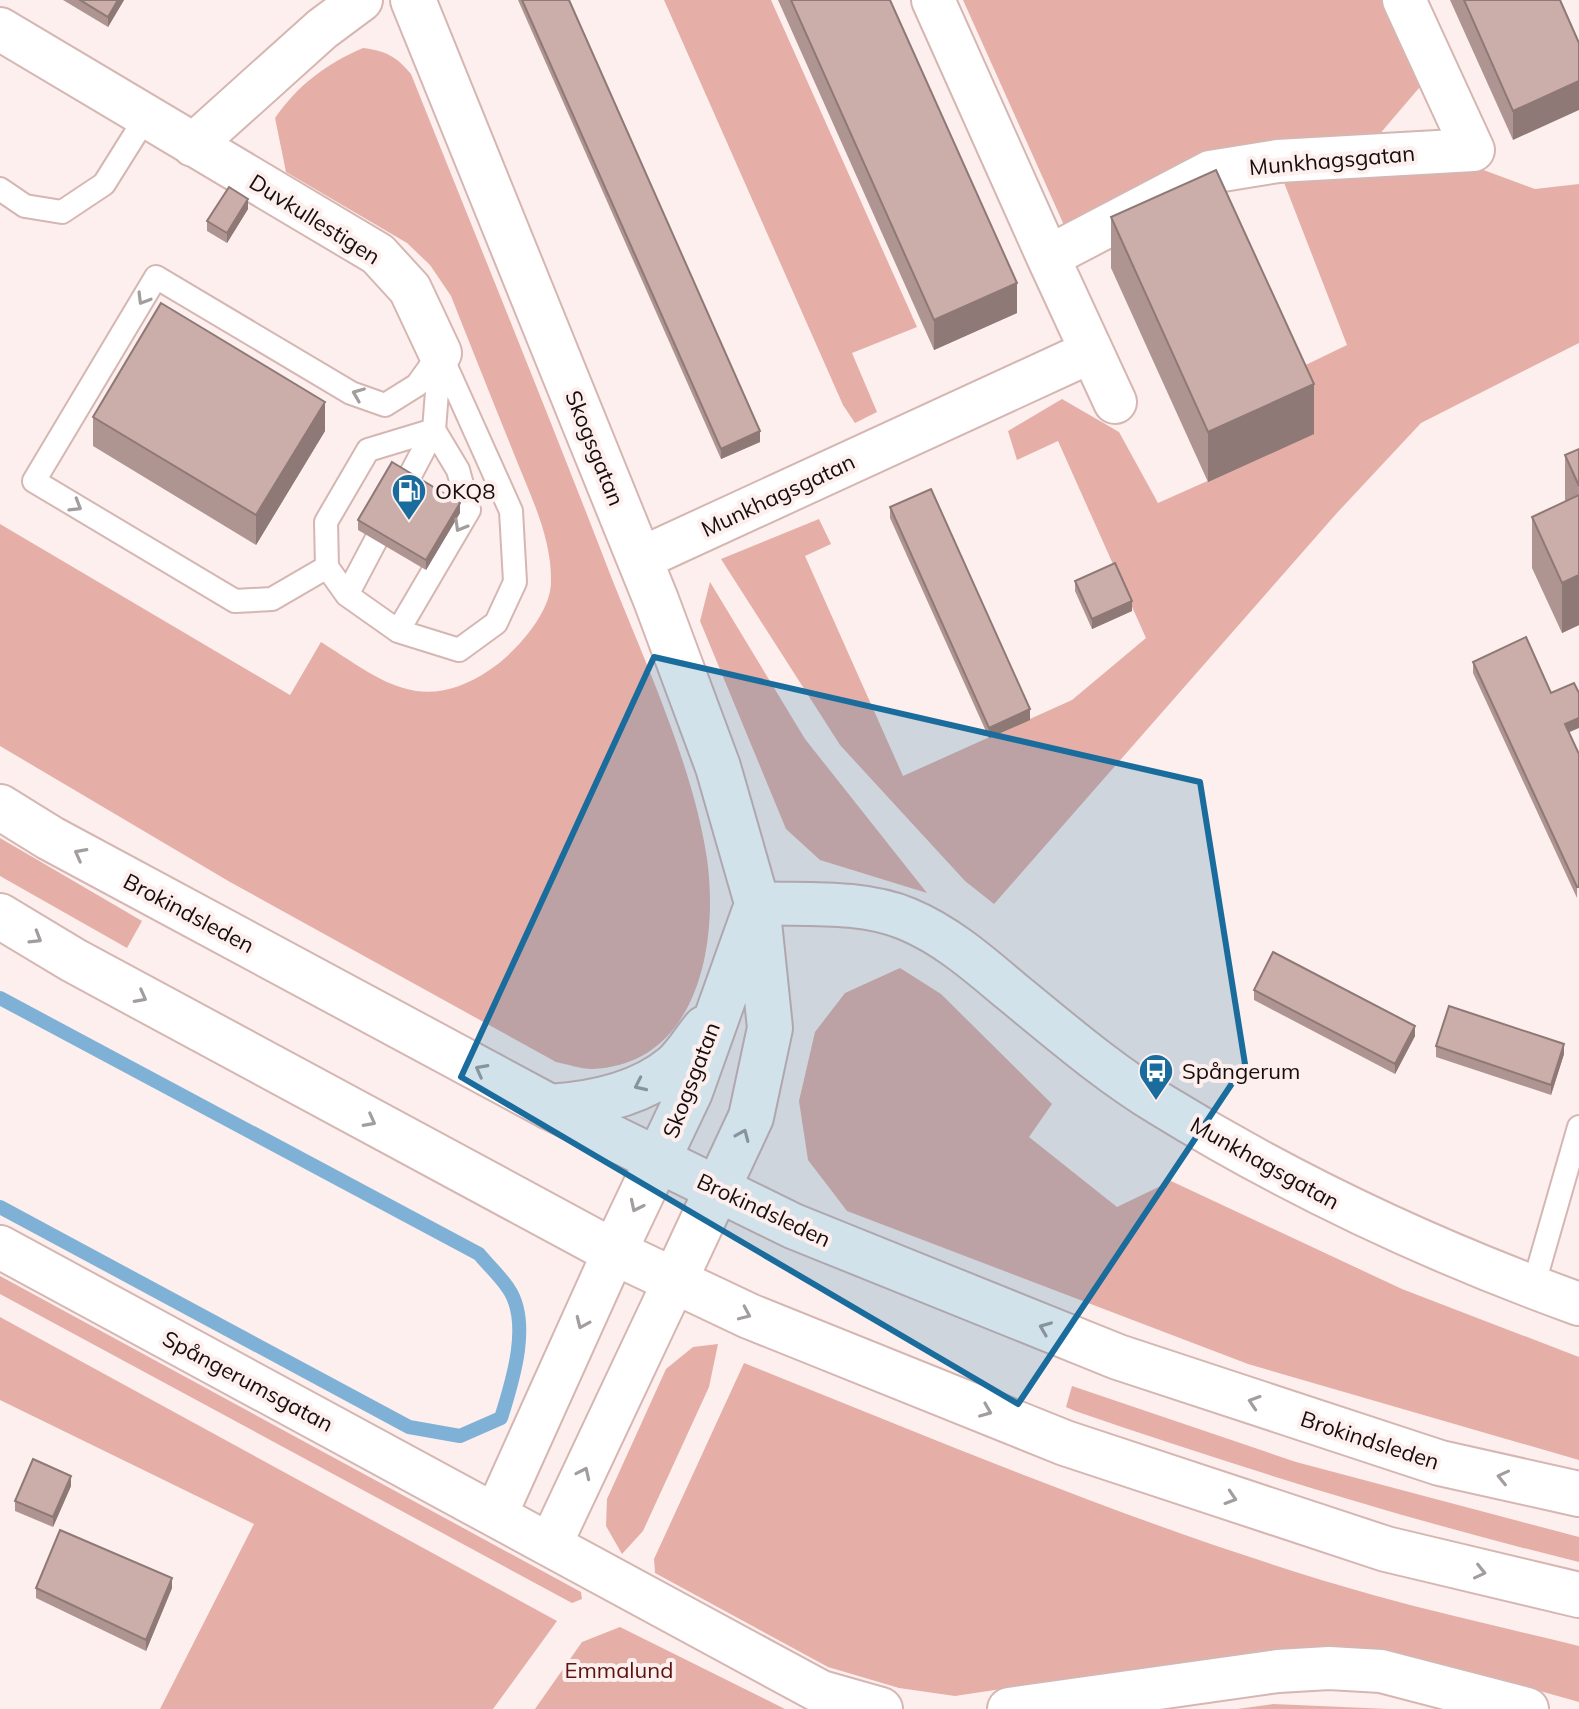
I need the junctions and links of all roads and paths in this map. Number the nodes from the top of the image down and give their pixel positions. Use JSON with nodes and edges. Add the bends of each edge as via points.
{"nodes":[{"id":1,"x":361,"y":0,"type":"edge"},
{"id":2,"x":413,"y":0,"type":"edge"},
{"id":3,"x":933,"y":0,"type":"edge"},
{"id":4,"x":1404,"y":0,"type":"edge"},
{"id":5,"x":0,"y":29,"type":"edge"},
{"id":6,"x":146,"y":117,"type":"junction"},
{"id":7,"x":193,"y":145,"type":"junction"},
{"id":8,"x":0,"y":189,"type":"edge"},
{"id":9,"x":1048,"y":257,"type":"junction"},
{"id":10,"x":1090,"y":352,"type":"junction"},
{"id":11,"x":440,"y":353,"type":"junction"},
{"id":12,"x":1115,"y":402,"type":"dead end"},
{"id":13,"x":434,"y":430,"type":"junction"},
{"id":14,"x":640,"y":559,"type":"junction"},
{"id":15,"x":327,"y":567,"type":"junction"},
{"id":16,"x":347,"y":595,"type":"junction"},
{"id":17,"x":398,"y":631,"type":"junction"},
{"id":18,"x":0,"y":807,"type":"edge"},
{"id":19,"x":757,"y":903,"type":"junction"},
{"id":20,"x":0,"y":916,"type":"edge"},
{"id":21,"x":716,"y":1014,"type":"junction"},
{"id":22,"x":550,"y":1107,"type":"junction"},
{"id":23,"x":1579,"y":1127,"type":"edge"},
{"id":24,"x":658,"y":1160,"type":"junction"},
{"id":25,"x":719,"y":1190,"type":"junction"},
{"id":26,"x":0,"y":1247,"type":"edge"},
{"id":27,"x":614,"y":1252,"type":"junction"},
{"id":28,"x":674,"y":1282,"type":"junction"},
{"id":29,"x":1533,"y":1287,"type":"junction"},
{"id":30,"x":1579,"y":1304,"type":"edge"},
{"id":31,"x":1579,"y":1494,"type":"edge"},
{"id":32,"x":496,"y":1514,"type":"junction"},
{"id":33,"x":551,"y":1543,"type":"junction"},
{"id":34,"x":1579,"y":1595,"type":"edge"},
{"id":35,"x":881,"y":1709,"type":"edge"},
{"id":36,"x":1009,"y":1709,"type":"edge"},
{"id":37,"x":1527,"y":1709,"type":"edge"}],
"edges":[{"from":1,"to":7,"type":"street"},
{"from":2,"to":14,"type":"main road","name":"Skogsgatan"},
{"from":3,"to":9,"type":"street"},
{"from":4,"to":9,"type":"street","name":"Munkhagsgatan","via":[[1473,150],[1278,161],[1210,172]]},
{"from":5,"to":6,"type":"street","name":"Duvkullestigen"},
{"from":6,"to":7,"type":"street","name":"Duvkullestigen"},
{"from":6,"to":8,"type":"lane","via":[[104,184],[62,212],[25,206]]},
{"from":7,"to":11,"type":"street","name":"Duvkullestigen","via":[[378,254],[410,289]]},
{"from":9,"to":10,"type":"street"},
{"from":10,"to":12,"type":"street"},
{"from":10,"to":14,"type":"street","name":"Munkhagsgatan"},
{"from":11,"to":13,"type":"lane"},
{"from":11,"to":15,"type":"lane","one_way":true,"via":[[417,385],[385,405],[351,393],[156,277],[34,481],[235,601],[272,599]]},
{"from":11,"to":17,"type":"lane","via":[[511,511],[515,582],[496,623],[459,650]]},
{"from":13,"to":15,"type":"lane","via":[[368,450],[326,522]]},
{"from":13,"to":16,"type":"lane"},
{"from":13,"to":17,"type":"lane","one_way":true,"via":[[458,470],[469,510]]},
{"from":14,"to":19,"type":"main road","name":"Skogsgatan","via":[[718,767]]},
{"from":15,"to":16,"type":"lane"},
{"from":16,"to":17,"type":"lane"},
{"from":22,"to":18,"type":"main road","name":"Brokindsleden","one_way":true},
{"from":19,"to":21,"type":"main road","name":"Skogsgatan"},
{"from":25,"to":19,"type":"main road","name":"Skogsgatan","one_way":true,"via":[[751,1117],[770,1028]]},
{"from":19,"to":29,"type":"street","name":"Munkhagsgatan","via":[[858,907],[906,918],[957,947],[1156,1102],[1259,1164],[1466,1263]]},
{"from":20,"to":27,"type":"main road","one_way":true},
{"from":21,"to":22,"type":"main road","one_way":true,"via":[[673,1067],[640,1086],[592,1104]]},
{"from":21,"to":24,"type":"main road","name":"Skogsgatan","via":[[690,1092]]},
{"from":22,"to":24,"type":"main road","name":"Brokindsleden"},
{"from":23,"to":29,"type":"lane"},
{"from":24,"to":25,"type":"main road","name":"Brokindsleden"},
{"from":24,"to":27,"type":"main road","name":"Skogsgatan","one_way":true},
{"from":25,"to":28,"type":"main road","name":"Skogsgatan"},
{"from":31,"to":25,"type":"main road","name":"Brokindsleden","one_way":true,"via":[[1440,1463],[1118,1357],[793,1226]]},
{"from":26,"to":32,"type":"street","name":"Spångerumsgatan"},
{"from":27,"to":28,"type":"main road"},
{"from":27,"to":32,"type":"street","one_way":true},
{"from":33,"to":28,"type":"street","one_way":true},
{"from":28,"to":34,"type":"main road","one_way":true,"via":[[1065,1443],[1386,1549]]},
{"from":29,"to":30,"type":"street","name":"Munkhagsgatan"},
{"from":32,"to":33,"type":"street","name":"Spångerumsgatan"},
{"from":33,"to":35,"type":"street","name":"Spångerumsgatan","via":[[821,1692]]},
{"from":36,"to":37,"type":"street","via":[[1329,1668],[1381,1671]]}]}
